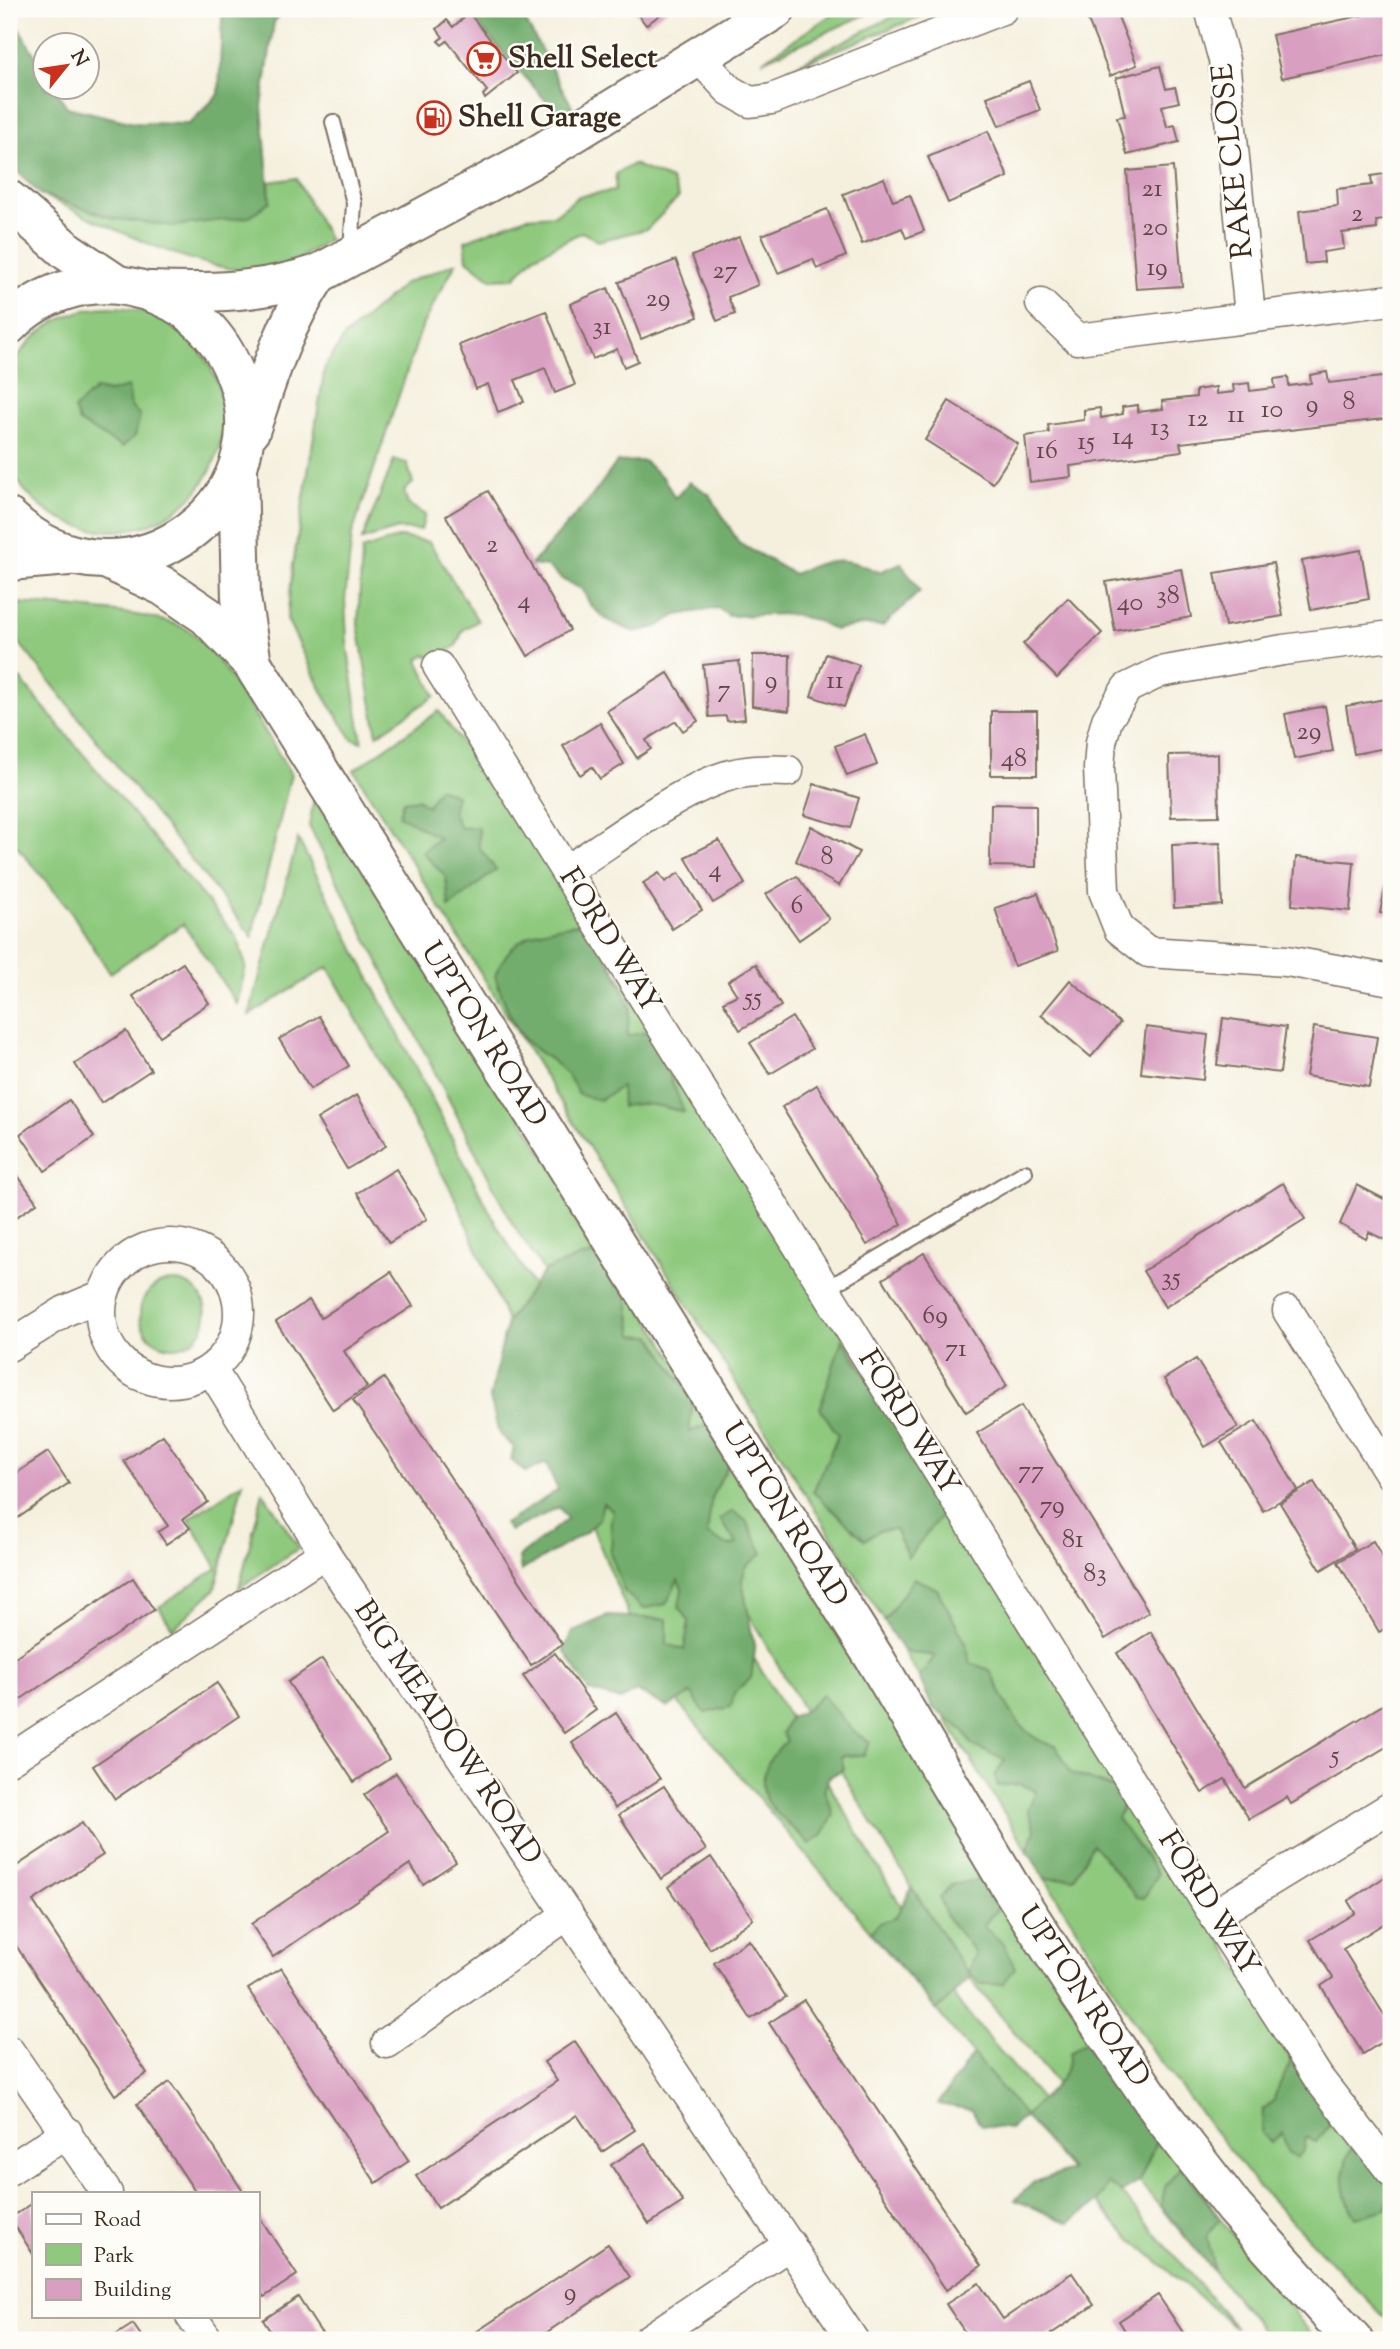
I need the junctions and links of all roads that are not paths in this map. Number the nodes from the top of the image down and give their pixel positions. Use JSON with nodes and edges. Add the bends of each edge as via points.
{"nodes":[{"id":1,"x":775,"y":9,"type":"edge"},
{"id":2,"x":1002,"y":9,"type":"edge"},
{"id":3,"x":1210,"y":9,"type":"edge"},
{"id":4,"x":698,"y":57,"type":"junction"},
{"id":5,"x":333,"y":122,"type":"dead end"},
{"id":6,"x":9,"y":200,"type":"edge"},
{"id":7,"x":335,"y":265,"type":"junction"},
{"id":8,"x":133,"y":287,"type":"junction"},
{"id":9,"x":1391,"y":300,"type":"edge"},
{"id":10,"x":1041,"y":304,"type":"dead end"},
{"id":11,"x":1251,"y":315,"type":"junction"},
{"id":12,"x":9,"y":325,"type":"edge"},
{"id":13,"x":240,"y":460,"type":"junction"},
{"id":14,"x":9,"y":518,"type":"edge"},
{"id":15,"x":69,"y":556,"type":"junction"},
{"id":16,"x":9,"y":561,"type":"edge"},
{"id":17,"x":110,"y":561,"type":"junction"},
{"id":18,"x":1391,"y":636,"type":"edge"},
{"id":19,"x":251,"y":663,"type":"junction"},
{"id":20,"x":438,"y":666,"type":"dead end"},
{"id":21,"x":788,"y":771,"type":"dead end"},
{"id":22,"x":566,"y":871,"type":"junction"},
{"id":23,"x":1391,"y":980,"type":"edge"},
{"id":24,"x":1025,"y":1172,"type":"dead end"},
{"id":25,"x":826,"y":1289,"type":"junction"},
{"id":26,"x":103,"y":1295,"type":"junction"},
{"id":27,"x":1288,"y":1311,"type":"dead end"},
{"id":28,"x":9,"y":1346,"type":"edge"},
{"id":29,"x":211,"y":1369,"type":"junction"},
{"id":30,"x":1391,"y":1475,"type":"edge"},
{"id":31,"x":325,"y":1553,"type":"junction"},
{"id":32,"x":9,"y":1760,"type":"edge"},
{"id":33,"x":1391,"y":1807,"type":"edge"},
{"id":34,"x":568,"y":1914,"type":"junction"},
{"id":35,"x":1214,"y":1915,"type":"junction"},
{"id":36,"x":387,"y":2043,"type":"dead end"},
{"id":37,"x":9,"y":2051,"type":"edge"},
{"id":38,"x":66,"y":2132,"type":"junction"},
{"id":39,"x":9,"y":2170,"type":"edge"},
{"id":40,"x":1391,"y":2171,"type":"edge"},
{"id":41,"x":106,"y":2192,"type":"edge"},
{"id":42,"x":790,"y":2244,"type":"junction"},
{"id":43,"x":192,"y":2318,"type":"edge"},
{"id":44,"x":208,"y":2340,"type":"edge"},
{"id":45,"x":648,"y":2340,"type":"edge"},
{"id":46,"x":853,"y":2340,"type":"edge"},
{"id":47,"x":1353,"y":2340,"type":"edge"}],
"edges":[{"from":1,"to":4,"type":"main road"},
{"from":2,"to":4,"type":"street","via":[[772,99],[750,102],[729,90]]},
{"from":3,"to":11,"type":"street","name":"RAKE CLOSE","via":[[1224,60]]},
{"from":4,"to":7,"type":"main road","via":[[528,161]]},
{"from":5,"to":7,"type":"lane","via":[[354,203]]},
{"from":6,"to":8,"type":"main road","via":[[67,251]]},
{"from":7,"to":8,"type":"main road","via":[[282,285],[245,291],[206,294]]},
{"from":7,"to":13,"type":"main road","via":[[295,309]]},
{"from":8,"to":12,"type":"main road","via":[[81,286],[48,297]]},
{"from":8,"to":13,"type":"main road","via":[[187,309],[217,338],[237,374],[245,414]]},
{"from":9,"to":11,"type":"street"},
{"from":10,"to":11,"type":"street","via":[[1077,339]]},
{"from":13,"to":17,"type":"main road","via":[[219,503],[190,534],[152,554]]},
{"from":13,"to":19,"type":"main road","name":"UPTON ROAD","via":[[241,598]]},
{"from":14,"to":15,"type":"main road","via":[[27,536]]},
{"from":15,"to":16,"type":"main road"},
{"from":15,"to":17,"type":"main road"},
{"from":17,"to":19,"type":"main road","name":"UPTON ROAD","via":[[163,586],[206,616]]},
{"from":18,"to":23,"type":"street","via":[[1160,672],[1127,688],[1107,720],[1098,768],[1104,891],[1119,929],[1148,952],[1287,961]]},
{"from":19,"to":47,"type":"main road","name":"UPTON ROAD","via":[[1080,1995],[1165,2119],[1234,2208]]},
{"from":20,"to":22,"type":"street","name":"FORD WAY"},
{"from":21,"to":22,"type":"street","via":[[758,770],[723,777],[671,804]]},
{"from":22,"to":25,"type":"street","name":"FORD WAY"},
{"from":24,"to":25,"type":"lane"},
{"from":25,"to":35,"type":"street","name":"FORD WAY"},
{"from":26,"to":28,"type":"street","via":[[65,1311]]},
{"from":26,"to":29,"type":"street","via":[[101,1317],[106,1337],[116,1356],[132,1370],[172,1382],[193,1379]]},
{"from":26,"to":29,"type":"street","via":[[119,1266],[147,1247],[180,1244],[202,1251],[221,1265],[234,1284],[240,1307],[238,1331],[228,1352]]},
{"from":27,"to":30,"type":"street"},
{"from":29,"to":31,"type":"street","name":"BIG MEADOW ROAD"},
{"from":31,"to":32,"type":"street"},
{"from":31,"to":34,"type":"street","name":"BIG MEADOW ROAD"},
{"from":33,"to":35,"type":"street"},
{"from":34,"to":36,"type":"street"},
{"from":34,"to":42,"type":"street","name":"BIG MEADOW ROAD"},
{"from":35,"to":40,"type":"street","name":"FORD WAY","via":[[1319,2079]]},
{"from":37,"to":38,"type":"street"},
{"from":38,"to":39,"type":"street"},
{"from":38,"to":41,"type":"street"},
{"from":42,"to":45,"type":"street"},
{"from":42,"to":46,"type":"street","name":"BIG MEADOW ROAD"},
{"from":43,"to":44,"type":"street"}]}
